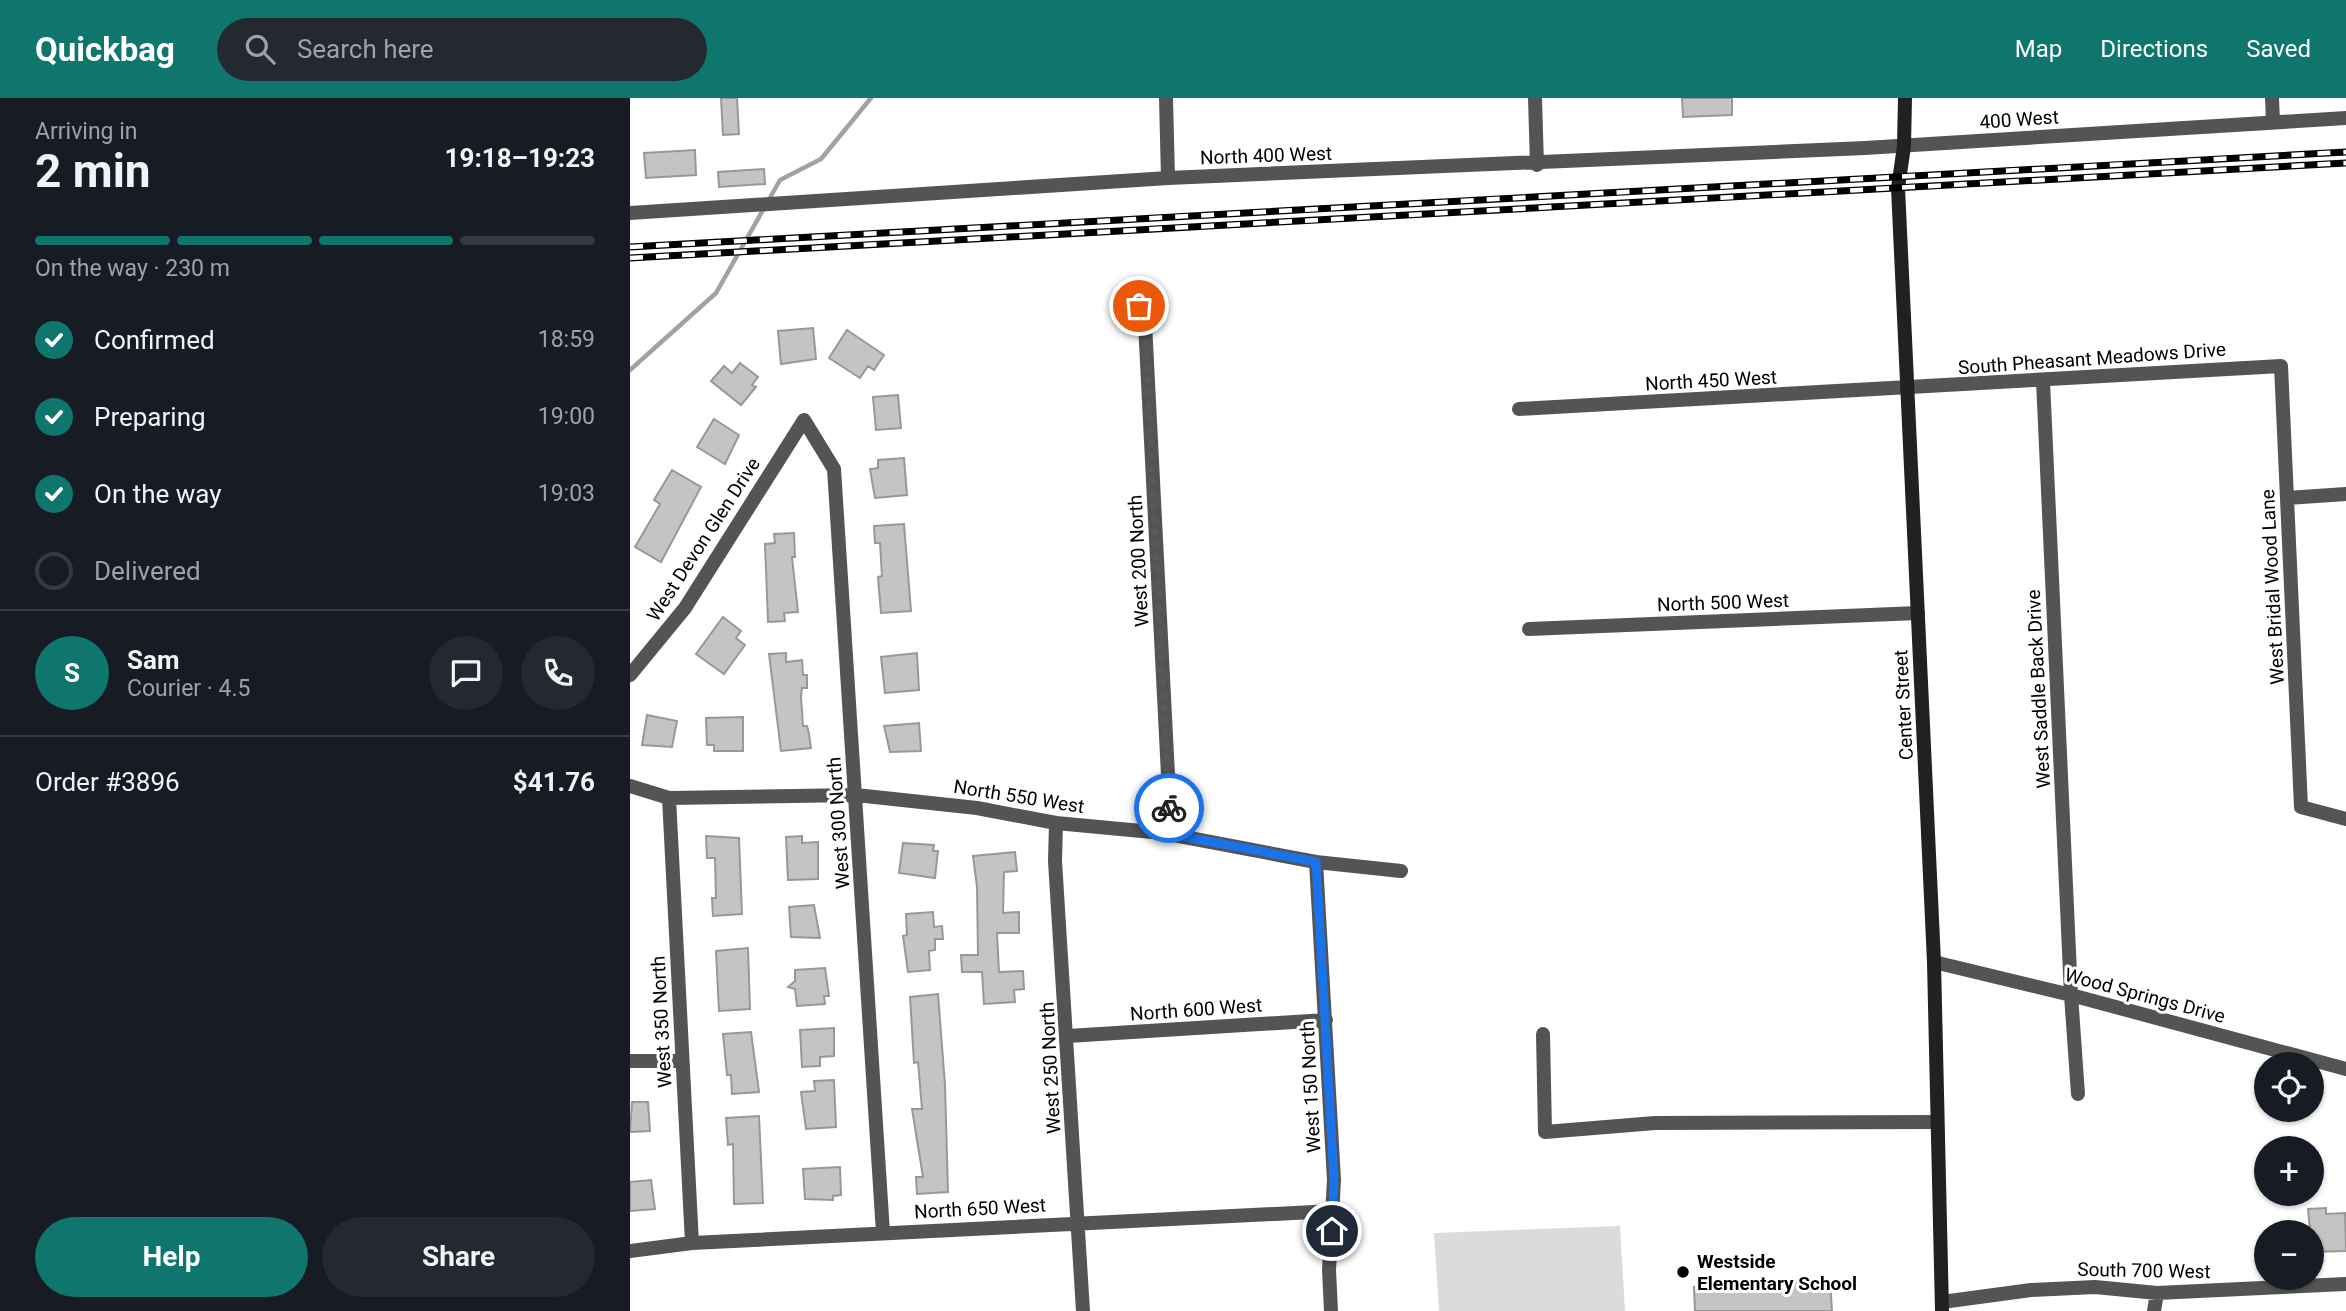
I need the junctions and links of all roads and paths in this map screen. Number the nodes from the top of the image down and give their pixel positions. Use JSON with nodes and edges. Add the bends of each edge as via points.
{"nodes":[{"id":1,"x":1166,"y":98,"type":"edge"},
{"id":2,"x":1535,"y":98,"type":"edge"},
{"id":3,"x":1905,"y":98,"type":"edge"},
{"id":4,"x":2272,"y":98,"type":"edge"},
{"id":5,"x":2346,"y":118,"type":"edge"},
{"id":6,"x":2273,"y":121,"type":"junction"},
{"id":7,"x":1904,"y":146,"type":"junction"},
{"id":8,"x":1537,"y":165,"type":"junction"},
{"id":9,"x":1168,"y":178,"type":"junction"},
{"id":10,"x":630,"y":213,"type":"edge"},
{"id":11,"x":1132,"y":288,"type":"dead end"},
{"id":12,"x":2281,"y":366,"type":"joint"},
{"id":13,"x":2043,"y":381,"type":"junction"},
{"id":14,"x":1906,"y":390,"type":"junction"},
{"id":15,"x":1518,"y":409,"type":"dead end"},
{"id":16,"x":804,"y":420,"type":"joint"},
{"id":17,"x":2346,"y":494,"type":"edge"},
{"id":18,"x":2287,"y":498,"type":"junction"},
{"id":19,"x":1918,"y":613,"type":"junction"},
{"id":20,"x":1529,"y":629,"type":"dead end"},
{"id":21,"x":630,"y":675,"type":"edge"},
{"id":22,"x":630,"y":786,"type":"edge"},
{"id":23,"x":856,"y":795,"type":"junction"},
{"id":24,"x":669,"y":798,"type":"junction"},
{"id":25,"x":2346,"y":819,"type":"edge"},
{"id":26,"x":1056,"y":823,"type":"junction"},
{"id":27,"x":1171,"y":834,"type":"junction"},
{"id":28,"x":1316,"y":862,"type":"junction"},
{"id":29,"x":1401,"y":871,"type":"dead end"},
{"id":30,"x":1934,"y":962,"type":"junction"},
{"id":31,"x":2071,"y":995,"type":"junction"},
{"id":32,"x":1326,"y":1020,"type":"junction"},
{"id":33,"x":1543,"y":1034,"type":"dead end"},
{"id":34,"x":1068,"y":1036,"type":"junction"},
{"id":35,"x":630,"y":1061,"type":"edge"},
{"id":36,"x":681,"y":1061,"type":"junction"},
{"id":37,"x":2346,"y":1069,"type":"edge"},
{"id":38,"x":2078,"y":1094,"type":"dead end"},
{"id":39,"x":1937,"y":1122,"type":"junction"},
{"id":40,"x":1333,"y":1211,"type":"junction"},
{"id":41,"x":1078,"y":1222,"type":"junction"},
{"id":42,"x":883,"y":1233,"type":"junction"},
{"id":43,"x":692,"y":1243,"type":"junction"},
{"id":44,"x":630,"y":1251,"type":"edge"},
{"id":45,"x":2346,"y":1284,"type":"edge"},
{"id":46,"x":2157,"y":1293,"type":"junction"},
{"id":47,"x":1942,"y":1306,"type":"edge"},
{"id":48,"x":1083,"y":1311,"type":"edge"},
{"id":49,"x":1331,"y":1311,"type":"edge"},
{"id":50,"x":2154,"y":1311,"type":"edge"}],
"edges":[{"from":1,"to":9,"type":"street"},
{"from":2,"to":8,"type":"street"},
{"from":3,"to":7,"type":"street","name":"Center Street"},
{"from":4,"to":6,"type":"street"},
{"from":5,"to":6,"type":"street","name":"400 West"},
{"from":6,"to":7,"type":"street","name":"400 West"},
{"from":7,"to":8,"type":"street","name":"North 400 West"},
{"from":7,"to":14,"type":"street","name":"Center Street","via":[[1898,188]]},
{"from":8,"to":9,"type":"street","name":"North 400 West"},
{"from":9,"to":10,"type":"street","name":"North 400 West"},
{"from":11,"to":27,"type":"street","name":"West 200 North","via":[[1145,323]]},
{"from":12,"to":13,"type":"street","name":"South Pheasant Meadows Drive"},
{"from":12,"to":18,"type":"street","name":"West Bridal Wood Lane"},
{"from":13,"to":14,"type":"street","name":"South Pheasant Meadows Drive"},
{"from":13,"to":31,"type":"street","name":"West Saddle Back Drive"},
{"from":14,"to":15,"type":"street","name":"North 450 West"},
{"from":14,"to":19,"type":"street","name":"Center Street"},
{"from":16,"to":21,"type":"street","name":"West Devon Glen Drive","via":[[685,608]]},
{"from":16,"to":23,"type":"street","name":"West 300 North","via":[[834,468]]},
{"from":17,"to":18,"type":"street"},
{"from":18,"to":25,"type":"street","name":"West Bridal Wood Lane","via":[[2301,807]]},
{"from":19,"to":20,"type":"street","name":"North 500 West"},
{"from":19,"to":30,"type":"street","name":"Center Street"},
{"from":22,"to":24,"type":"street","name":"North 550 West"},
{"from":23,"to":24,"type":"street","name":"North 550 West"},
{"from":23,"to":26,"type":"street","name":"North 550 West","via":[[977,808]]},
{"from":23,"to":42,"type":"street","name":"West 300 North"},
{"from":24,"to":36,"type":"street","name":"West 350 North"},
{"from":26,"to":27,"type":"street","name":"North 550 West"},
{"from":26,"to":34,"type":"street","name":"West 250 North"},
{"from":27,"to":28,"type":"street","name":"North 550 West"},
{"from":28,"to":29,"type":"street","name":"North 550 West"},
{"from":28,"to":32,"type":"street","name":"West 150 North"},
{"from":30,"to":31,"type":"street","name":"Wood Springs Drive"},
{"from":30,"to":39,"type":"street","name":"Center Street"},
{"from":31,"to":37,"type":"street","name":"Wood Springs Drive"},
{"from":31,"to":38,"type":"street","name":"West Saddle Back Drive"},
{"from":32,"to":34,"type":"street","name":"North 600 West"},
{"from":32,"to":40,"type":"street","name":"West 150 North"},
{"from":33,"to":39,"type":"street","via":[[1545,1132],[1655,1123]]},
{"from":34,"to":41,"type":"street","name":"West 250 North"},
{"from":35,"to":36,"type":"street"},
{"from":36,"to":43,"type":"street","name":"West 350 North","via":[[691,1160]]},
{"from":39,"to":47,"type":"street","name":"Center Street"},
{"from":40,"to":41,"type":"street","name":"North 650 West"},
{"from":40,"to":49,"type":"street","name":"West 150 North"},
{"from":41,"to":42,"type":"street","name":"North 650 West"},
{"from":41,"to":48,"type":"street","name":"West 250 North"},
{"from":42,"to":43,"type":"street","name":"North 650 West"},
{"from":43,"to":44,"type":"street","name":"North 650 West"},
{"from":45,"to":46,"type":"street","name":"South 700 West"},
{"from":46,"to":47,"type":"street","name":"South 700 West","via":[[2095,1287],[2031,1290]]},
{"from":46,"to":50,"type":"street"}]}
